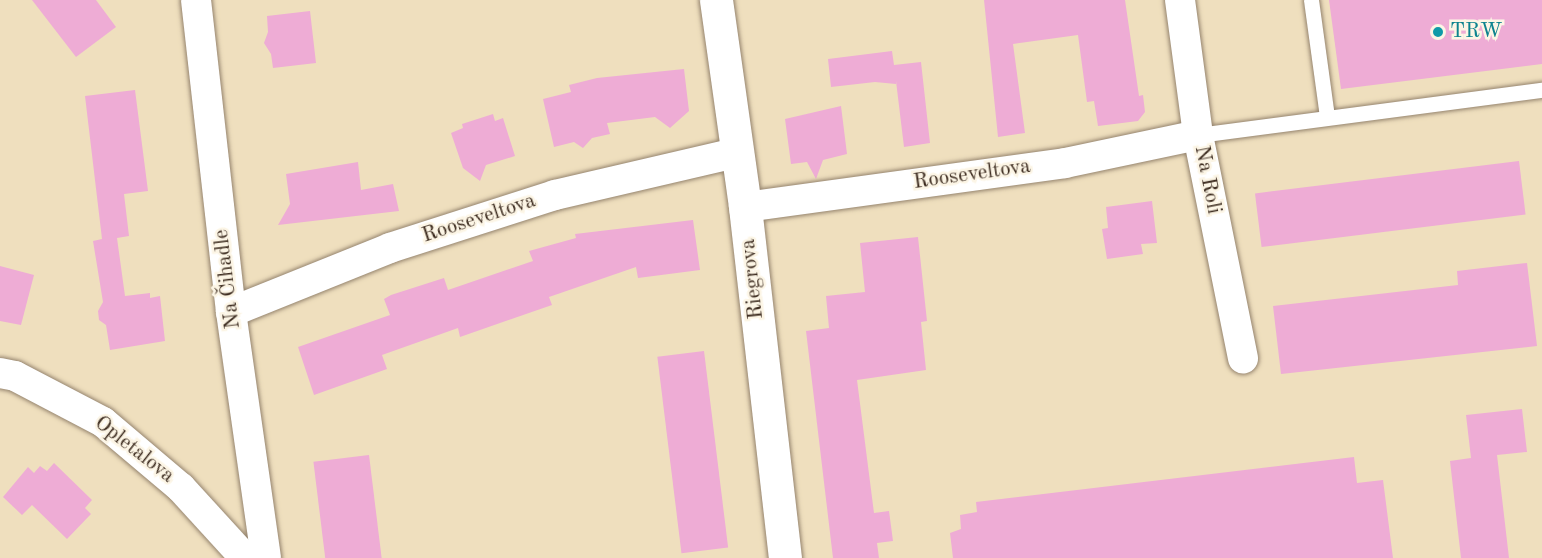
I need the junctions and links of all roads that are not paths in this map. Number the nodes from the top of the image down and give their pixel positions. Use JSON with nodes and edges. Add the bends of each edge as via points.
{"nodes":[{"id":1,"x":196,"y":0,"type":"edge"},
{"id":2,"x":716,"y":0,"type":"edge"},
{"id":3,"x":1180,"y":0,"type":"edge"},
{"id":4,"x":1311,"y":0,"type":"edge"},
{"id":5,"x":1542,"y":90,"type":"edge"},
{"id":6,"x":1328,"y":117,"type":"junction"},
{"id":7,"x":1198,"y":135,"type":"junction"},
{"id":8,"x":735,"y":153,"type":"junction"},
{"id":9,"x":745,"y":207,"type":"junction"},
{"id":10,"x":231,"y":312,"type":"junction"},
{"id":11,"x":1243,"y":359,"type":"dead end"},
{"id":12,"x":0,"y":373,"type":"edge"},
{"id":13,"x":245,"y":558,"type":"edge"},
{"id":14,"x":266,"y":558,"type":"edge"},
{"id":15,"x":785,"y":558,"type":"edge"}],
"edges":[{"from":1,"to":10,"type":"street","name":"Na Čihadle"},
{"from":2,"to":8,"type":"street","name":"Riegrova"},
{"from":3,"to":7,"type":"street","name":"Na Roli"},
{"from":4,"to":6,"type":"lane"},
{"from":5,"to":6,"type":"lane"},
{"from":6,"to":7,"type":"lane"},
{"from":7,"to":9,"type":"street","name":"Rooseveltova","via":[[1065,163]]},
{"from":7,"to":11,"type":"street","name":"Na Roli"},
{"from":8,"to":9,"type":"street","name":"Riegrova"},
{"from":8,"to":10,"type":"street","name":"Rooseveltova","via":[[555,195],[423,237]]},
{"from":9,"to":15,"type":"street","name":"Riegrova"},
{"from":10,"to":14,"type":"street","name":"Na Čihadle"},
{"from":12,"to":13,"type":"street","name":"Opletalova","via":[[15,376],[103,422],[181,488]]}]}
